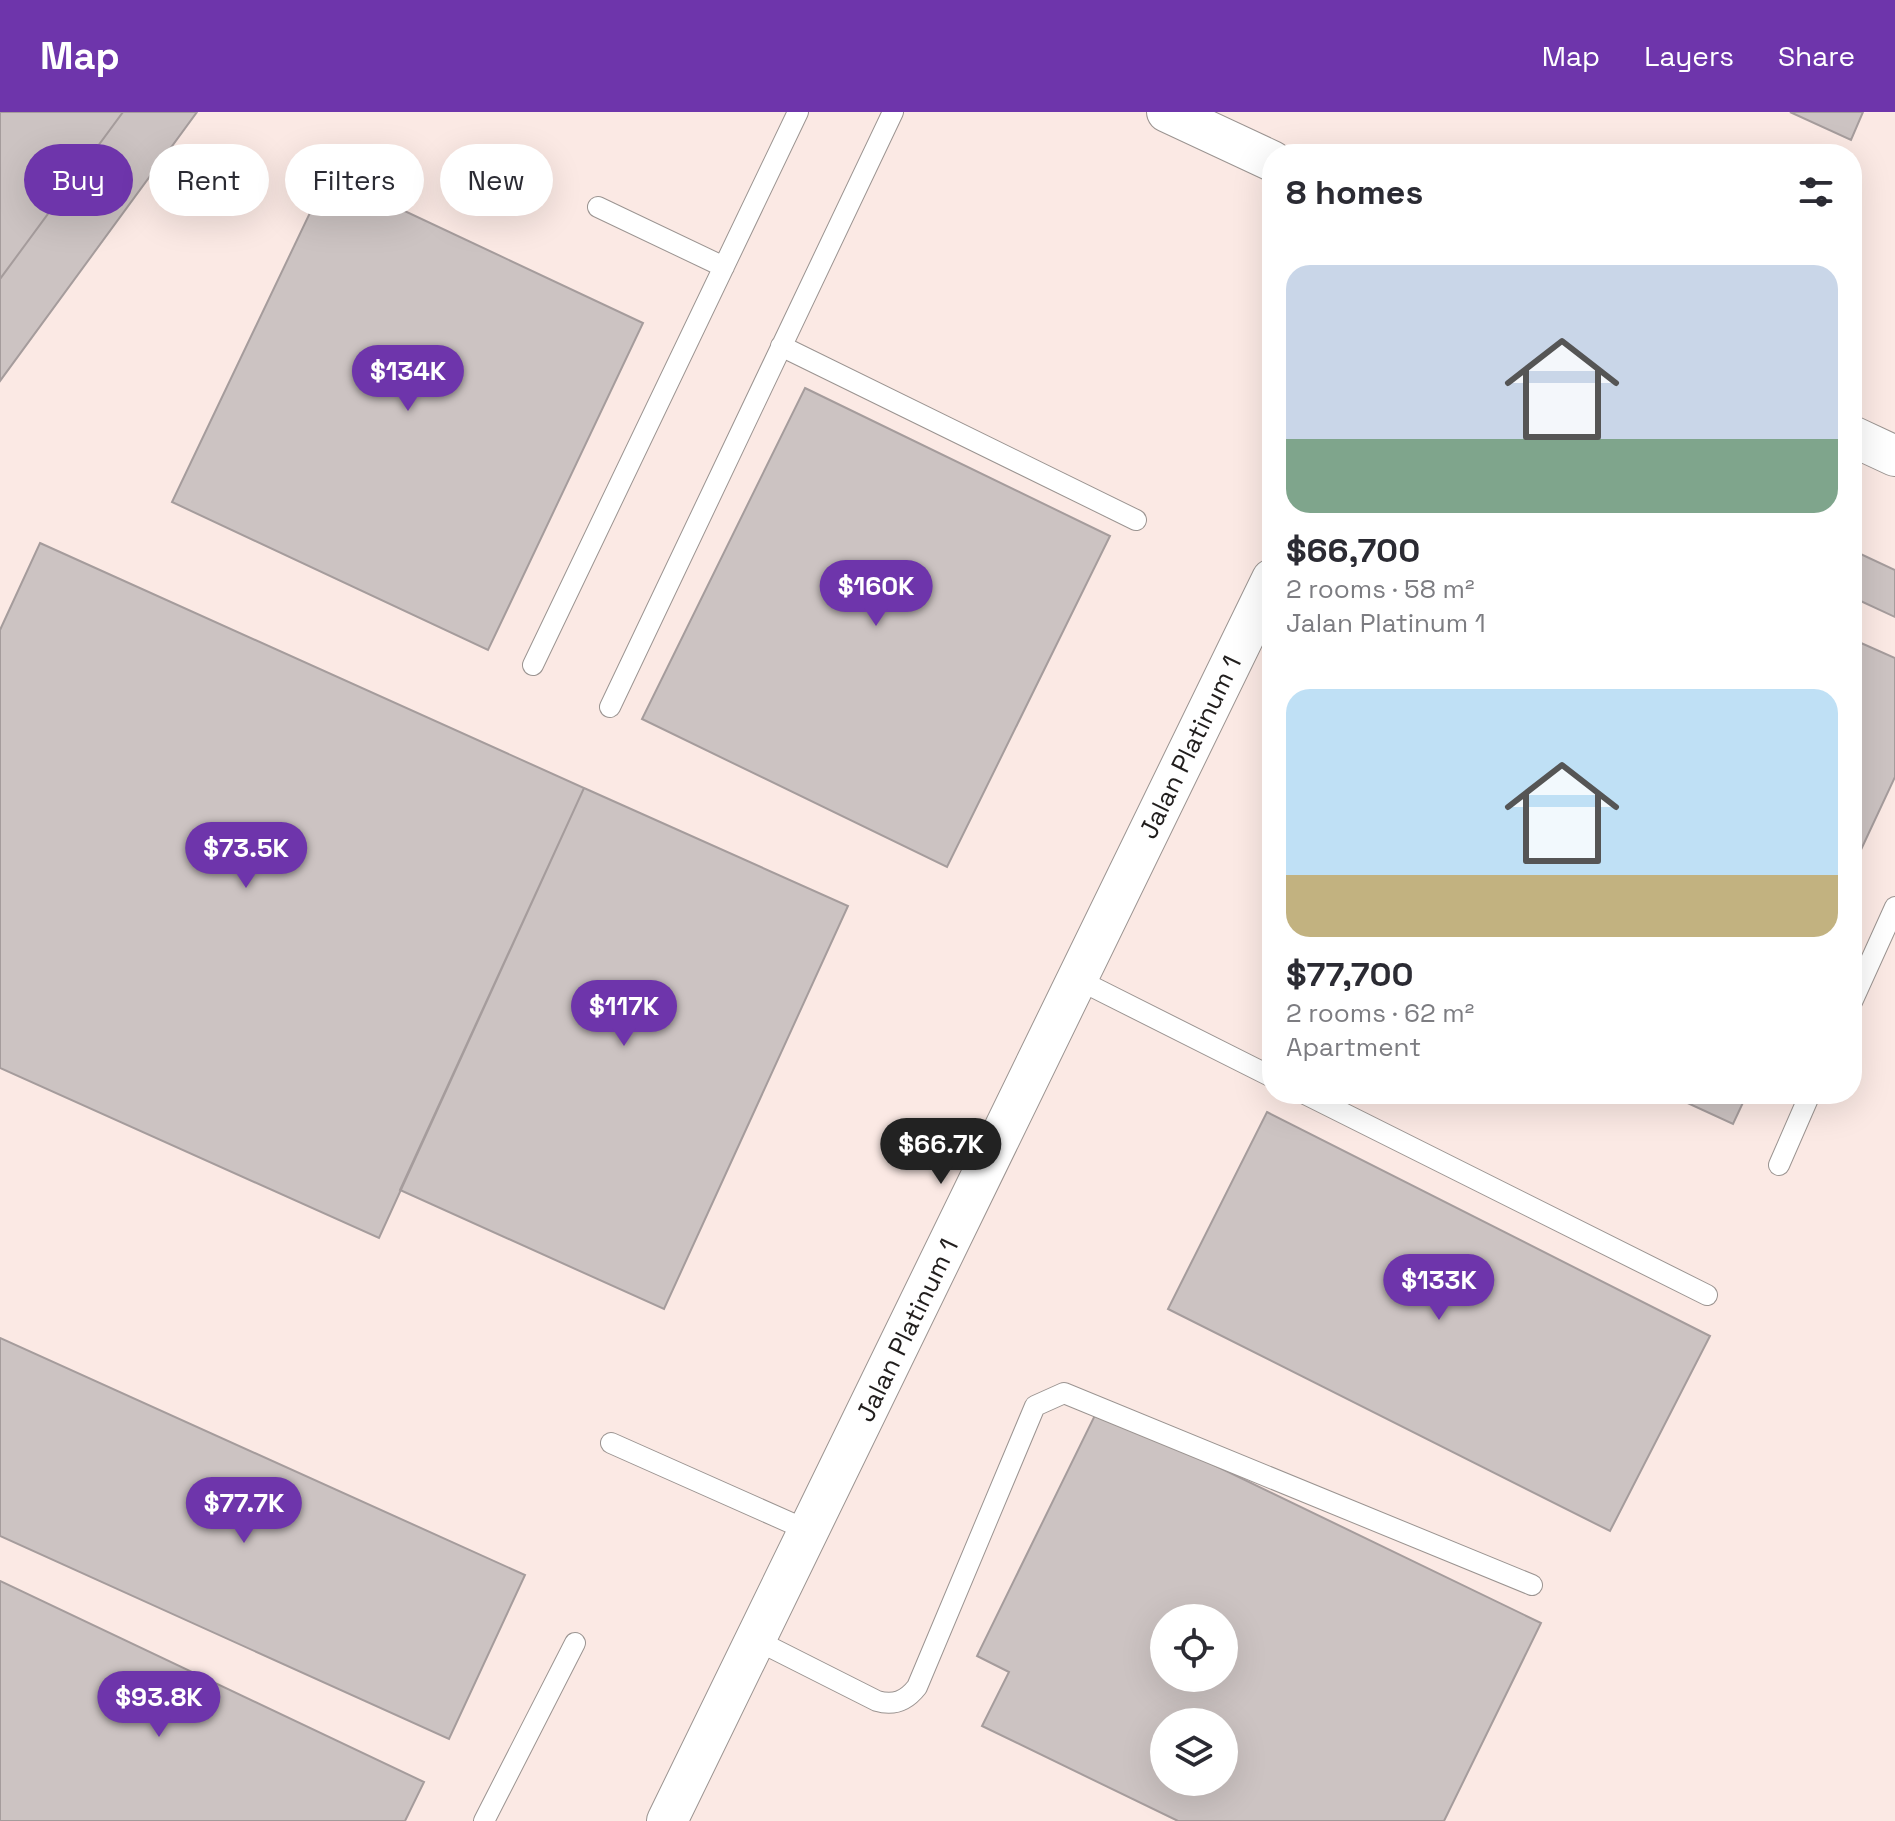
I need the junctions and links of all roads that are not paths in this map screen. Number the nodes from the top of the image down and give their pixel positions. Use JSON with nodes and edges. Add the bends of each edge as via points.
{"nodes":[{"id":1,"x":798,"y":112,"type":"edge"},
{"id":2,"x":893,"y":112,"type":"edge"},
{"id":3,"x":1167,"y":112,"type":"edge"},
{"id":4,"x":1262,"y":156,"type":"edge"},
{"id":5,"x":598,"y":207,"type":"dead end"},
{"id":6,"x":724,"y":267,"type":"junction"},
{"id":7,"x":781,"y":346,"type":"junction"},
{"id":8,"x":1862,"y":441,"type":"edge"},
{"id":9,"x":1895,"y":456,"type":"edge"},
{"id":10,"x":1136,"y":520,"type":"dead end"},
{"id":11,"x":1262,"y":600,"type":"edge"},
{"id":12,"x":533,"y":665,"type":"dead end"},
{"id":13,"x":610,"y":707,"type":"dead end"},
{"id":14,"x":1895,"y":907,"type":"edge"},
{"id":15,"x":1077,"y":979,"type":"junction"},
{"id":16,"x":1862,"y":980,"type":"edge"},
{"id":17,"x":1262,"y":1072,"type":"edge"},
{"id":18,"x":1325,"y":1104,"type":"edge"},
{"id":19,"x":1806,"y":1104,"type":"edge"},
{"id":20,"x":1779,"y":1165,"type":"dead end"},
{"id":21,"x":1707,"y":1295,"type":"dead end"},
{"id":22,"x":611,"y":1443,"type":"dead end"},
{"id":23,"x":809,"y":1531,"type":"junction"},
{"id":24,"x":1532,"y":1585,"type":"dead end"},
{"id":25,"x":756,"y":1640,"type":"junction"},
{"id":26,"x":575,"y":1643,"type":"dead end"},
{"id":27,"x":484,"y":1821,"type":"edge"},
{"id":28,"x":667,"y":1821,"type":"edge"}],
"edges":[{"from":1,"to":6,"type":"lane"},
{"from":2,"to":7,"type":"lane"},
{"from":3,"to":4,"type":"street"},
{"from":5,"to":6,"type":"lane"},
{"from":6,"to":12,"type":"lane"},
{"from":7,"to":10,"type":"lane"},
{"from":7,"to":13,"type":"lane"},
{"from":8,"to":9,"type":"street"},
{"from":11,"to":15,"type":"street","name":"Jalan Platinum 1"},
{"from":14,"to":16,"type":"lane"},
{"from":15,"to":17,"type":"lane"},
{"from":15,"to":23,"type":"street","name":"Jalan Platinum 1"},
{"from":18,"to":21,"type":"lane"},
{"from":19,"to":20,"type":"lane"},
{"from":22,"to":23,"type":"lane"},
{"from":23,"to":25,"type":"street","name":"Jalan Platinum 1"},
{"from":24,"to":25,"type":"lane","via":[[1064,1393],[1035,1406],[910,1696],[888,1704],[877,1701]]},
{"from":25,"to":28,"type":"street","name":"Jalan Platinum 1"},
{"from":26,"to":27,"type":"lane"}]}
